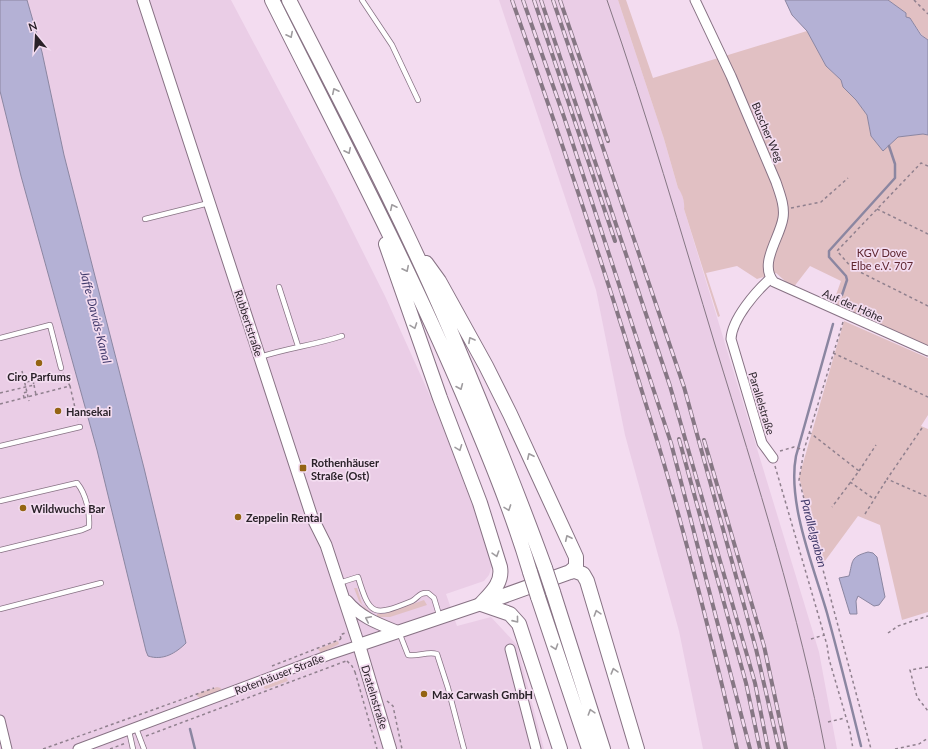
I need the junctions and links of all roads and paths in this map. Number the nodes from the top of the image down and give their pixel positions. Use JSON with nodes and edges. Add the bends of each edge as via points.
{"nodes":[{"id":1,"x":143,"y":0,"type":"edge"},
{"id":2,"x":272,"y":0,"type":"edge"},
{"id":3,"x":289,"y":0,"type":"edge"},
{"id":4,"x":362,"y":0,"type":"edge"},
{"id":5,"x":695,"y":0,"type":"edge"},
{"id":6,"x":914,"y":0,"type":"edge"},
{"id":7,"x":928,"y":14,"type":"edge"},
{"id":8,"x":418,"y":100,"type":"dead end"},
{"id":9,"x":928,"y":166,"type":"edge"},
{"id":10,"x":848,"y":178,"type":"dead end"},
{"id":11,"x":209,"y":202,"type":"junction"},
{"id":12,"x":877,"y":209,"type":"junction"},
{"id":13,"x":784,"y":210,"type":"junction"},
{"id":14,"x":144,"y":219,"type":"dead end"},
{"id":15,"x":382,"y":222,"type":"junction"},
{"id":16,"x":928,"y":234,"type":"edge"},
{"id":17,"x":410,"y":242,"type":"junction"},
{"id":18,"x":771,"y":278,"type":"junction"},
{"id":19,"x":279,"y":287,"type":"dead end"},
{"id":20,"x":928,"y":306,"type":"edge"},
{"id":21,"x":846,"y":315,"type":"junction"},
{"id":22,"x":342,"y":336,"type":"dead end"},
{"id":23,"x":0,"y":338,"type":"edge"},
{"id":24,"x":298,"y":346,"type":"junction"},
{"id":25,"x":928,"y":351,"type":"edge"},
{"id":26,"x":833,"y":353,"type":"junction"},
{"id":27,"x":260,"y":357,"type":"junction"},
{"id":28,"x":61,"y":368,"type":"joint"},
{"id":29,"x":22,"y":371,"type":"dead end"},
{"id":30,"x":25,"y":382,"type":"junction"},
{"id":31,"x":34,"y":385,"type":"junction"},
{"id":32,"x":70,"y":386,"type":"junction"},
{"id":33,"x":27,"y":392,"type":"junction"},
{"id":34,"x":0,"y":393,"type":"edge"},
{"id":35,"x":36,"y":395,"type":"junction"},
{"id":36,"x":24,"y":398,"type":"junction"},
{"id":37,"x":928,"y":398,"type":"edge"},
{"id":38,"x":29,"y":401,"type":"dead end"},
{"id":39,"x":0,"y":404,"type":"edge"},
{"id":40,"x":80,"y":427,"type":"joint"},
{"id":41,"x":922,"y":428,"type":"dead end"},
{"id":42,"x":809,"y":432,"type":"junction"},
{"id":43,"x":0,"y":446,"type":"edge"},
{"id":44,"x":876,"y":446,"type":"dead end"},
{"id":45,"x":802,"y":450,"type":"junction"},
{"id":46,"x":773,"y":458,"type":"junction"},
{"id":47,"x":859,"y":471,"type":"junction"},
{"id":48,"x":887,"y":479,"type":"junction"},
{"id":49,"x":850,"y":482,"type":"junction"},
{"id":50,"x":928,"y":497,"type":"edge"},
{"id":51,"x":874,"y":499,"type":"junction"},
{"id":52,"x":0,"y":501,"type":"edge"},
{"id":53,"x":832,"y":507,"type":"dead end"},
{"id":54,"x":865,"y":514,"type":"dead end"},
{"id":55,"x":0,"y":550,"type":"edge"},
{"id":56,"x":570,"y":572,"type":"junction"},
{"id":57,"x":101,"y":583,"type":"dead end"},
{"id":58,"x":339,"y":583,"type":"junction"},
{"id":59,"x":343,"y":596,"type":"junction"},
{"id":60,"x":481,"y":604,"type":"junction"},
{"id":61,"x":0,"y":609,"type":"edge"},
{"id":62,"x":928,"y":616,"type":"edge"},
{"id":63,"x":440,"y":618,"type":"junction"},
{"id":64,"x":399,"y":632,"type":"junction"},
{"id":65,"x":345,"y":633,"type":"dead end"},
{"id":66,"x":888,"y":633,"type":"dead end"},
{"id":67,"x":824,"y":635,"type":"junction"},
{"id":68,"x":811,"y":639,"type":"dead end"},
{"id":69,"x":359,"y":645,"type":"junction"},
{"id":70,"x":510,"y":648,"type":"dead end"},
{"id":71,"x":346,"y":657,"type":"dead end"},
{"id":72,"x":346,"y":661,"type":"junction"},
{"id":73,"x":270,"y":667,"type":"dead end"},
{"id":74,"x":928,"y":667,"type":"edge"},
{"id":75,"x":219,"y":686,"type":"dead end"},
{"id":76,"x":393,"y":706,"type":"dead end"},
{"id":77,"x":928,"y":711,"type":"edge"},
{"id":78,"x":845,"y":718,"type":"junction"},
{"id":79,"x":0,"y":720,"type":"edge"},
{"id":80,"x":828,"y":722,"type":"dead end"},
{"id":81,"x":132,"y":730,"type":"junction"},
{"id":82,"x":139,"y":738,"type":"junction"},
{"id":83,"x":928,"y":738,"type":"edge"},
{"id":84,"x":131,"y":741,"type":"junction"},
{"id":85,"x":7,"y":749,"type":"edge"},
{"id":86,"x":43,"y":749,"type":"edge"},
{"id":87,"x":78,"y":749,"type":"edge"},
{"id":88,"x":110,"y":749,"type":"edge"},
{"id":89,"x":133,"y":749,"type":"edge"},
{"id":90,"x":144,"y":749,"type":"edge"},
{"id":91,"x":377,"y":749,"type":"edge"},
{"id":92,"x":390,"y":749,"type":"edge"},
{"id":93,"x":402,"y":749,"type":"edge"},
{"id":94,"x":464,"y":749,"type":"edge"},
{"id":95,"x":536,"y":749,"type":"edge"},
{"id":96,"x":560,"y":749,"type":"edge"},
{"id":97,"x":589,"y":749,"type":"edge"},
{"id":98,"x":603,"y":749,"type":"edge"},
{"id":99,"x":637,"y":749,"type":"edge"},
{"id":100,"x":853,"y":749,"type":"edge"},
{"id":101,"x":871,"y":749,"type":"edge"},
{"id":102,"x":895,"y":749,"type":"edge"}],
"edges":[{"from":1,"to":11,"type":"street","name":"Rubbertstraße"},
{"from":2,"to":15,"type":"highway","one_way":true},
{"from":17,"to":3,"type":"highway","one_way":true},
{"from":4,"to":8,"type":"lane","via":[[392,45]]},
{"from":5,"to":13,"type":"street","name":"Buscher Weg","via":[[776,182]]},
{"from":6,"to":7,"type":"path"},
{"from":9,"to":12,"type":"path","via":[[921,163]]},
{"from":10,"to":13,"type":"path","via":[[821,202]]},
{"from":11,"to":14,"type":"lane"},
{"from":11,"to":27,"type":"street","name":"Rubbertstraße"},
{"from":12,"to":16,"type":"path"},
{"from":12,"to":20,"type":"path","via":[[837,251],[852,268]]},
{"from":13,"to":18,"type":"street","name":"Buscher Weg","via":[[768,264]]},
{"from":15,"to":60,"type":"highway","one_way":true,"via":[[394,269],[480,503],[500,567],[498,583]]},
{"from":15,"to":97,"type":"highway","one_way":true,"bridge":true,"via":[[430,318],[496,476]]},
{"from":56,"to":17,"type":"highway","one_way":true,"via":[[577,564],[575,554],[510,414],[439,281]]},
{"from":98,"to":17,"type":"highway","one_way":true,"bridge":true,"via":[[524,510],[451,332]]},
{"from":18,"to":21,"type":"street","name":"Auf der Höhe"},
{"from":18,"to":46,"type":"street","name":"Parallelstraße","via":[[734,323],[731,339],[762,443]]},
{"from":19,"to":24,"type":"lane"},
{"from":21,"to":25,"type":"street","name":"Auf der Höhe"},
{"from":21,"to":26,"type":"path"},
{"from":22,"to":24,"type":"lane","via":[[313,345]]},
{"from":23,"to":28,"type":"lane","via":[[50,325]]},
{"from":24,"to":27,"type":"lane"},
{"from":26,"to":37,"type":"path"},
{"from":26,"to":42,"type":"path"},
{"from":27,"to":58,"type":"street","name":"Rubbertstraße","via":[[312,517],[326,545]]},
{"from":28,"to":32,"type":"path"},
{"from":29,"to":30,"type":"path","bridge":true},
{"from":30,"to":31,"type":"path","via":[[33,380]]},
{"from":30,"to":33,"type":"path","bridge":true},
{"from":31,"to":34,"type":"path"},
{"from":31,"to":35,"type":"path"},
{"from":32,"to":35,"type":"path"},
{"from":32,"to":40,"type":"path"},
{"from":33,"to":36,"type":"path","via":[[23,393]]},
{"from":33,"to":38,"type":"path","bridge":true},
{"from":35,"to":36,"type":"path"},
{"from":36,"to":39,"type":"path"},
{"from":40,"to":43,"type":"lane"},
{"from":41,"to":48,"type":"path"},
{"from":42,"to":45,"type":"path"},
{"from":42,"to":47,"type":"path"},
{"from":44,"to":47,"type":"path"},
{"from":45,"to":46,"type":"path","via":[[794,447],[781,449]]},
{"from":45,"to":101,"type":"path","via":[[799,480]]},
{"from":46,"to":67,"type":"path"},
{"from":47,"to":49,"type":"path"},
{"from":48,"to":50,"type":"path"},
{"from":48,"to":51,"type":"path"},
{"from":49,"to":51,"type":"path"},
{"from":49,"to":53,"type":"path"},
{"from":51,"to":54,"type":"path"},
{"from":52,"to":55,"type":"lane","via":[[77,483],[83,491],[90,519],[89,527],[82,530]]},
{"from":56,"to":60,"type":"highway"},
{"from":99,"to":56,"type":"highway","one_way":true,"via":[[586,578],[580,572]]},
{"from":57,"to":61,"type":"lane"},
{"from":58,"to":59,"type":"street","name":"Rubbertstraße"},
{"from":58,"to":63,"type":"lane","via":[[358,576],[367,604],[375,610],[382,611],[428,593],[434,598]]},
{"from":64,"to":59,"type":"street","one_way":true,"via":[[364,617],[355,611]]},
{"from":59,"to":69,"type":"street","name":"Rubbertstraße"},
{"from":60,"to":63,"type":"main road","name":"Rotenhäuser Straße"},
{"from":60,"to":96,"type":"highway","one_way":true,"via":[[510,614],[519,624]]},
{"from":62,"to":66,"type":"path","via":[[898,626]]},
{"from":63,"to":64,"type":"main road","name":"Rotenhäuser Straße"},
{"from":64,"to":69,"type":"main road","name":"Rotenhäuser Straße"},
{"from":64,"to":94,"type":"lane","via":[[408,655],[416,657],[437,654]]},
{"from":65,"to":73,"type":"path","via":[[340,635],[341,639]]},
{"from":67,"to":68,"type":"path"},
{"from":67,"to":78,"type":"path"},
{"from":69,"to":81,"type":"street","name":"Rotenhäuser Straße"},
{"from":69,"to":92,"type":"main road","name":"Dratelnstraße"},
{"from":70,"to":95,"type":"street"},
{"from":71,"to":72,"type":"path"},
{"from":72,"to":82,"type":"path"},
{"from":72,"to":91,"type":"path","via":[[356,671]]},
{"from":74,"to":77,"type":"path","via":[[910,670],[917,697]]},
{"from":75,"to":86,"type":"path"},
{"from":76,"to":93,"type":"path"},
{"from":78,"to":80,"type":"path"},
{"from":78,"to":100,"type":"path"},
{"from":79,"to":85,"type":"street"},
{"from":81,"to":82,"type":"lane"},
{"from":81,"to":84,"type":"lane"},
{"from":81,"to":87,"type":"street","name":"Rotenhäuser Straße"},
{"from":82,"to":90,"type":"lane"},
{"from":83,"to":102,"type":"path","via":[[919,744]]},
{"from":84,"to":88,"type":"path"},
{"from":84,"to":89,"type":"lane"}]}
